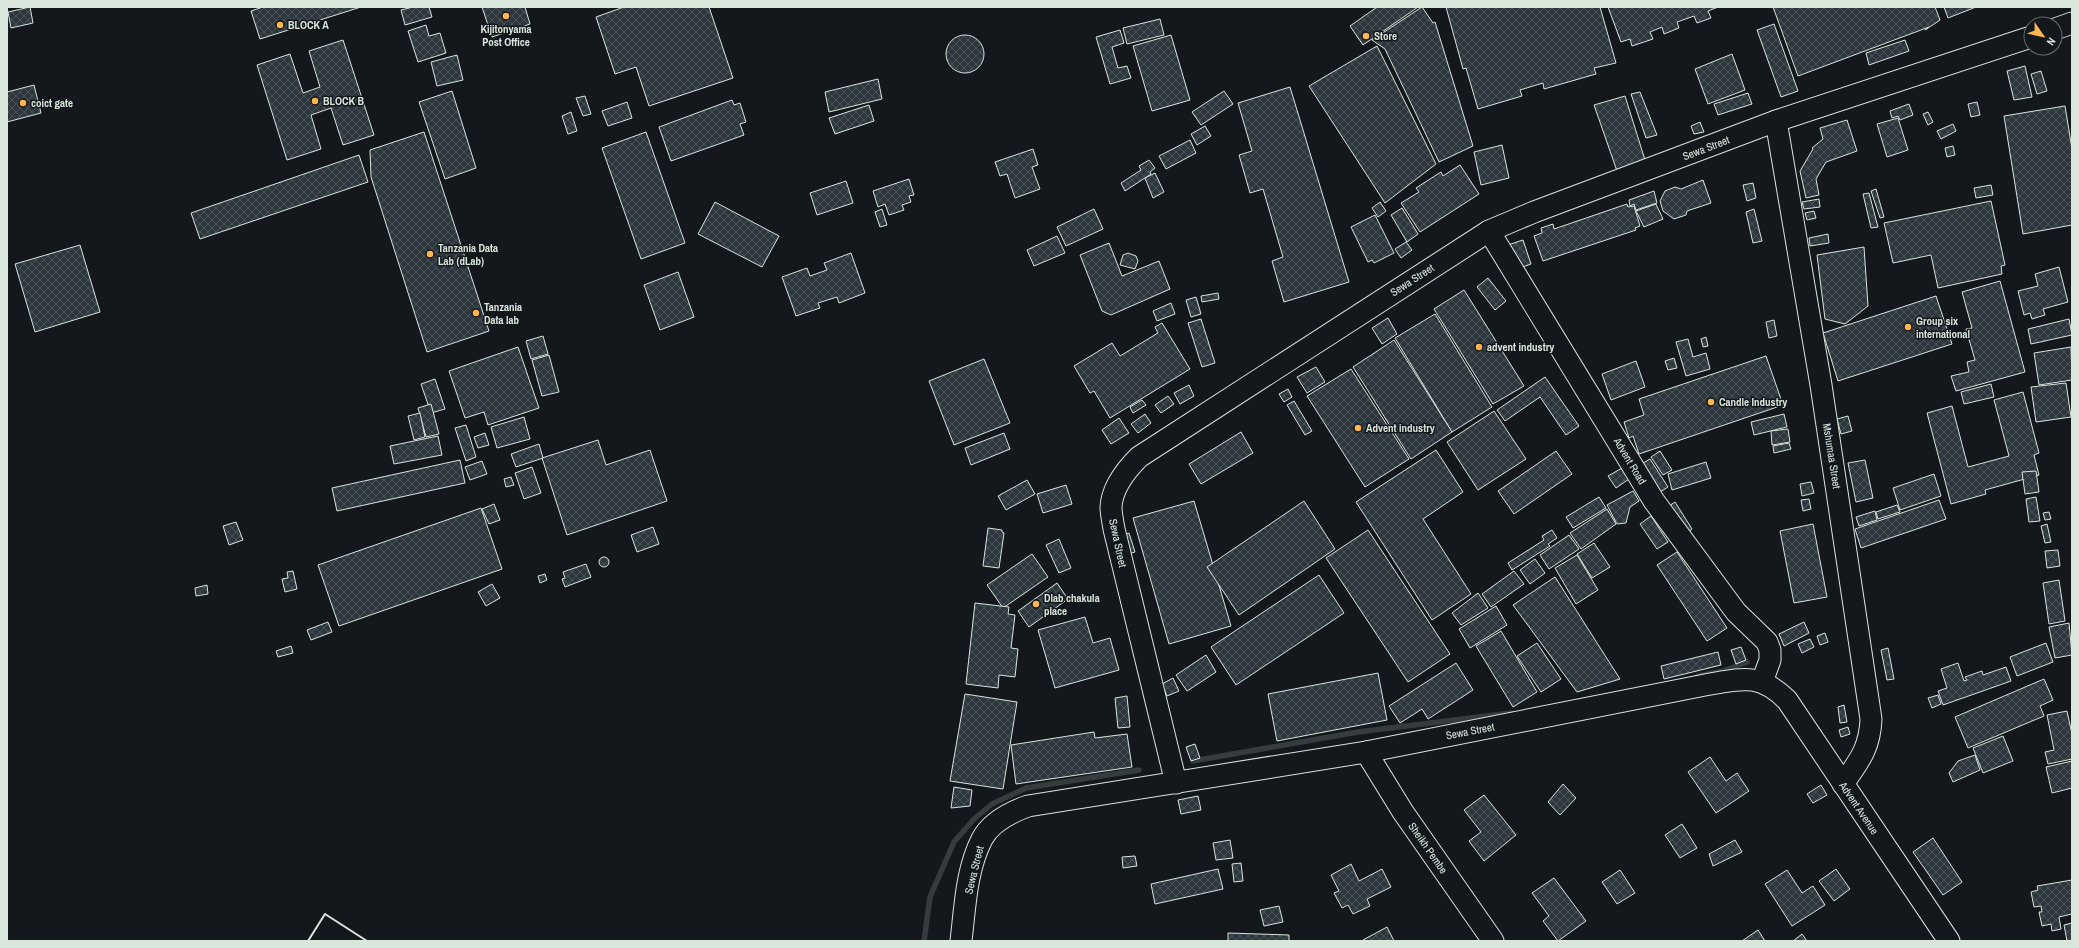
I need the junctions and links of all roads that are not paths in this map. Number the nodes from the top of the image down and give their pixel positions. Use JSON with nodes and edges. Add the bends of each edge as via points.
{"nodes":[{"id":1,"x":2023,"y":40,"type":"edge"},
{"id":2,"x":1776,"y":121,"type":"junction"},
{"id":3,"x":1489,"y":231,"type":"junction"},
{"id":4,"x":1762,"y":682,"type":"junction"},
{"id":5,"x":1366,"y":752,"type":"junction"},
{"id":6,"x":1176,"y":783,"type":"junction"},
{"id":7,"x":1843,"y":784,"type":"junction"},
{"id":8,"x":961,"y":941,"type":"edge"},
{"id":9,"x":1493,"y":941,"type":"edge"},
{"id":10,"x":1949,"y":941,"type":"edge"}],
"edges":[{"from":1,"to":2,"type":"street","name":"Sewa Street"},
{"from":2,"to":3,"type":"street","name":"Sewa Street"},
{"from":2,"to":7,"type":"street","name":"Mshumaa Street","via":[[1821,385],[1871,719],[1866,749]]},
{"from":3,"to":4,"type":"street","name":"Advent Road","via":[[1654,501],[1736,612],[1767,642],[1770,660]]},
{"from":3,"to":6,"type":"street","name":"Sewa Street","via":[[1139,457],[1127,468],[1111,506],[1114,529]]},
{"from":4,"to":5,"type":"street","name":"Sewa Street","via":[[1735,680],[1705,685]]},
{"from":4,"to":7,"type":"street","name":"Advent Avenue","via":[[1787,700]]},
{"from":5,"to":6,"type":"street","name":"Sewa Street"},
{"from":5,"to":9,"type":"street","name":"Sheikh Pembe","via":[[1403,812]]},
{"from":6,"to":8,"type":"street","name":"Sewa Street","via":[[1028,806],[1011,812],[997,822],[982,839],[975,858],[969,881]]},
{"from":7,"to":10,"type":"street","name":"Advent Avenue"}]}
